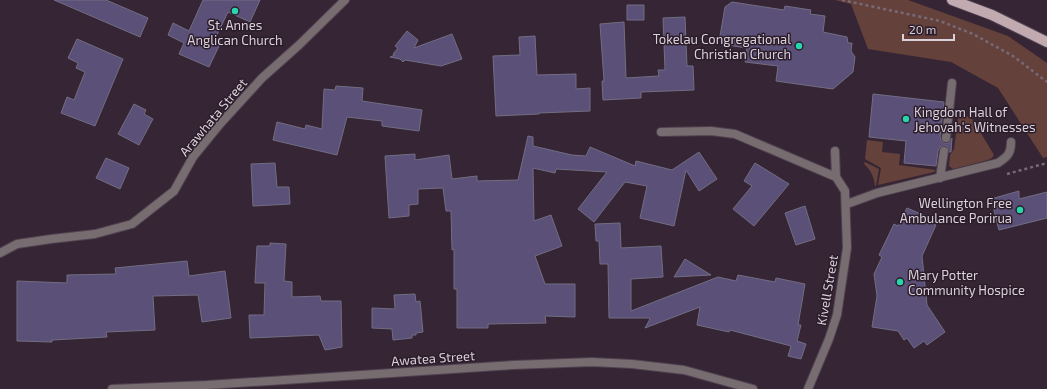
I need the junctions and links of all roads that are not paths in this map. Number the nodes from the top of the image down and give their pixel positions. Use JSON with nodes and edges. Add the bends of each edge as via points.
{"nodes":[{"id":1,"x":345,"y":0,"type":"edge"},
{"id":2,"x":952,"y":0,"type":"edge"},
{"id":3,"x":1047,"y":42,"type":"edge"},
{"id":4,"x":952,"y":83,"type":"dead end"},
{"id":5,"x":662,"y":132,"type":"dead end"},
{"id":6,"x":946,"y":138,"type":"dead end"},
{"id":7,"x":1011,"y":142,"type":"dead end"},
{"id":8,"x":835,"y":151,"type":"dead end"},
{"id":9,"x":944,"y":151,"type":"dead end"},
{"id":10,"x":836,"y":177,"type":"junction"},
{"id":11,"x":940,"y":178,"type":"junction"},
{"id":12,"x":847,"y":204,"type":"junction"},
{"id":13,"x":0,"y":253,"type":"edge"},
{"id":14,"x":112,"y":389,"type":"edge"},
{"id":15,"x":753,"y":389,"type":"edge"},
{"id":16,"x":808,"y":389,"type":"edge"}],
"edges":[{"from":1,"to":13,"type":"street","name":"Arawhata Street","via":[[262,78],[220,124],[193,157],[174,191],[132,224],[94,234],[17,244]]},
{"from":2,"to":3,"type":"main road","via":[[992,15]]},
{"from":4,"to":6,"type":"street"},
{"from":5,"to":10,"type":"street","via":[[711,131],[735,134]]},
{"from":7,"to":11,"type":"street","via":[[1011,151],[998,163]]},
{"from":8,"to":10,"type":"street"},
{"from":9,"to":11,"type":"street"},
{"from":10,"to":12,"type":"street","name":"Kivell Street","via":[[845,191]]},
{"from":11,"to":12,"type":"street","via":[[877,193]]},
{"from":12,"to":16,"type":"street","name":"Kivell Street","via":[[847,248],[836,315],[830,340]]},
{"from":14,"to":15,"type":"street","name":"Awatea Street","via":[[592,362],[684,370]]}]}
